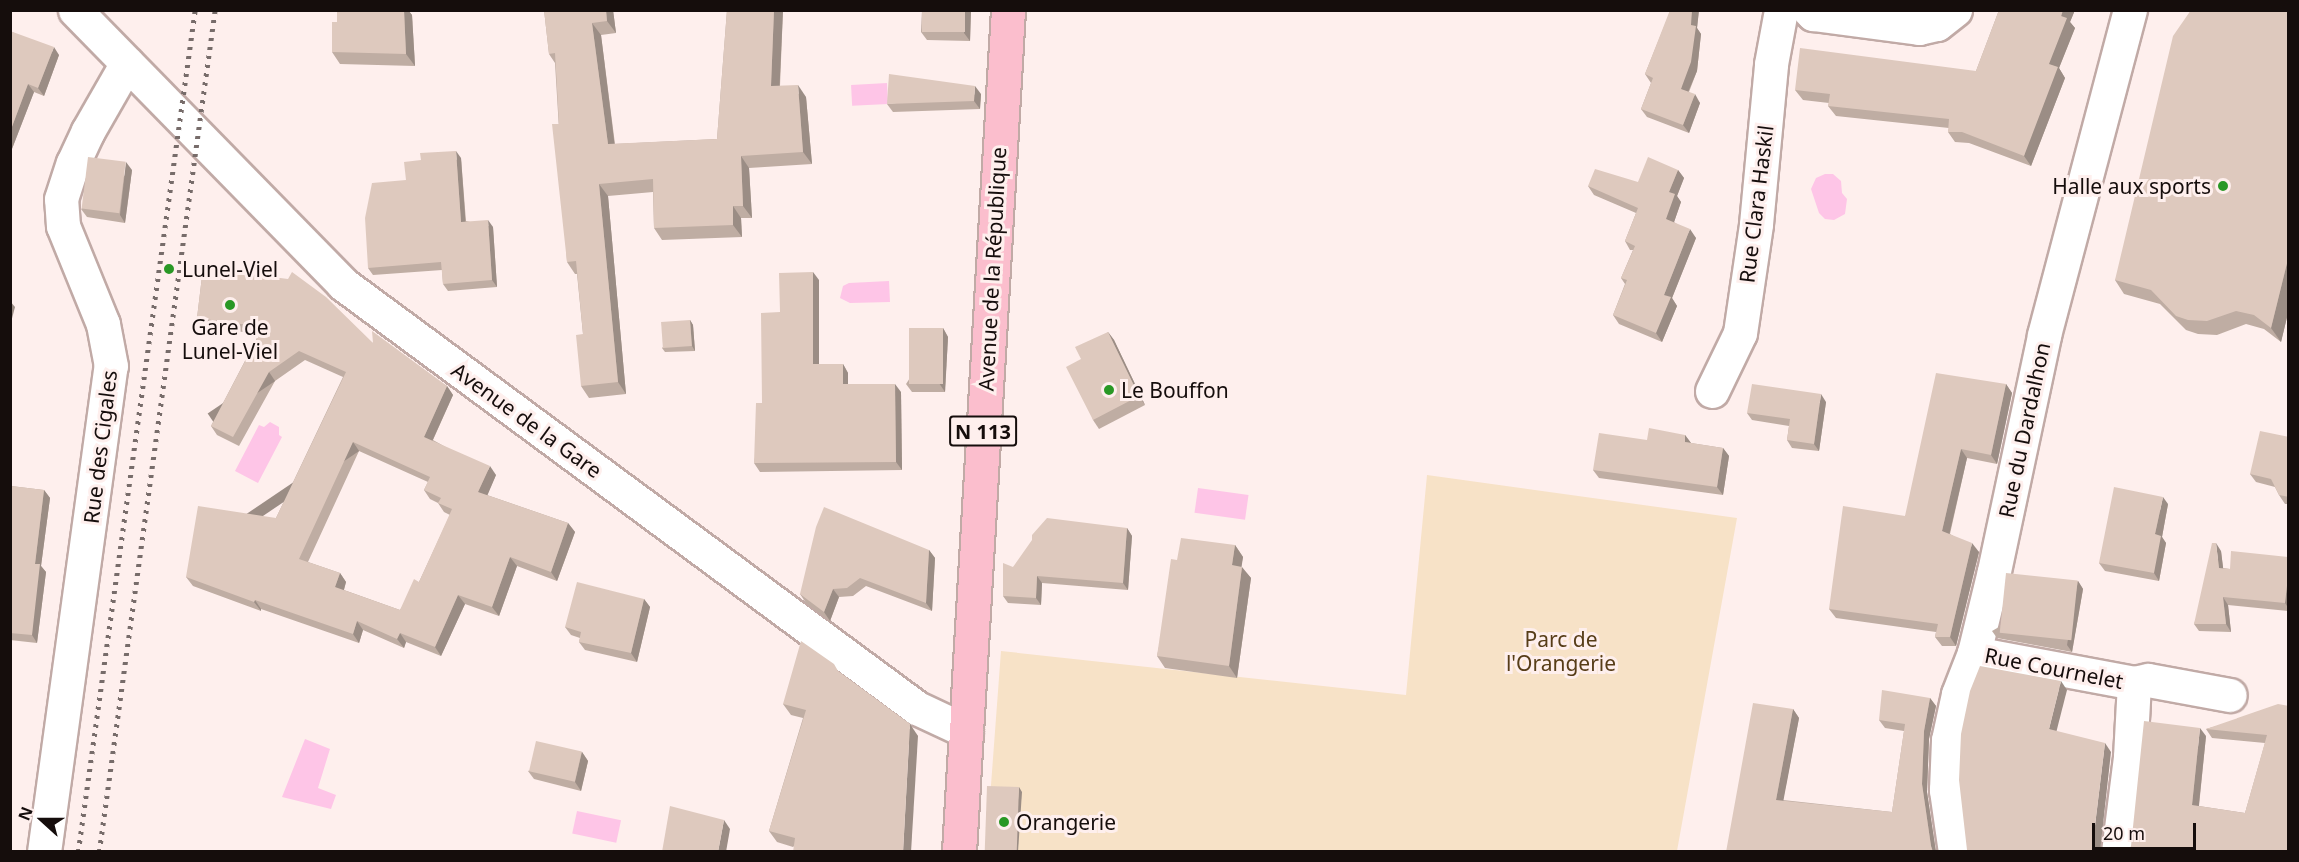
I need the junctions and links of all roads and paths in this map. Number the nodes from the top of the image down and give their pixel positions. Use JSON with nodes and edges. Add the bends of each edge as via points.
{"nodes":[{"id":1,"x":75,"y":10,"type":"edge"},
{"id":2,"x":1008,"y":10,"type":"edge"},
{"id":3,"x":1781,"y":10,"type":"edge"},
{"id":4,"x":1809,"y":10,"type":"edge"},
{"id":5,"x":1955,"y":10,"type":"edge"},
{"id":6,"x":2130,"y":10,"type":"edge"},
{"id":7,"x":127,"y":63,"type":"junction"},
{"id":8,"x":1712,"y":391,"type":"dead end"},
{"id":9,"x":1974,"y":653,"type":"junction"},
{"id":10,"x":2134,"y":683,"type":"junction"},
{"id":11,"x":2230,"y":695,"type":"dead end"},
{"id":12,"x":966,"y":731,"type":"junction"},
{"id":13,"x":44,"y":852,"type":"edge"},
{"id":14,"x":959,"y":852,"type":"edge"},
{"id":15,"x":1955,"y":852,"type":"edge"},
{"id":16,"x":2118,"y":852,"type":"edge"}],
"edges":[{"from":1,"to":7,"type":"street","name":"Avenue de la Gare"},
{"from":2,"to":12,"type":"main road","name":"Avenue de la République","number":"N 113"},
{"from":3,"to":8,"type":"street","name":"Rue Clara Haskil","via":[[1771,64],[1756,224],[1740,333]]},
{"from":4,"to":5,"type":"street","via":[[1813,14],[1919,28],[1937,24]]},
{"from":6,"to":9,"type":"street","name":"Rue du Dardalhon","via":[[2042,344]]},
{"from":7,"to":12,"type":"street","name":"Avenue de la Gare","via":[[342,284],[917,708]]},
{"from":7,"to":13,"type":"street","name":"Rue des Cigales","via":[[84,139],[61,199],[63,226],[104,324],[111,366]]},
{"from":9,"to":10,"type":"street","name":"Rue Cournelet"},
{"from":9,"to":15,"type":"street","name":"Rue du Dardalhon","via":[[1958,694],[1948,740],[1946,790]]},
{"from":10,"to":11,"type":"street","name":"Rue Cournelet","via":[[2148,680]]},
{"from":10,"to":16,"type":"street","name":"Rue Cournelet"},
{"from":12,"to":14,"type":"main road","name":"Avenue de la République","number":"N 113"}]}
